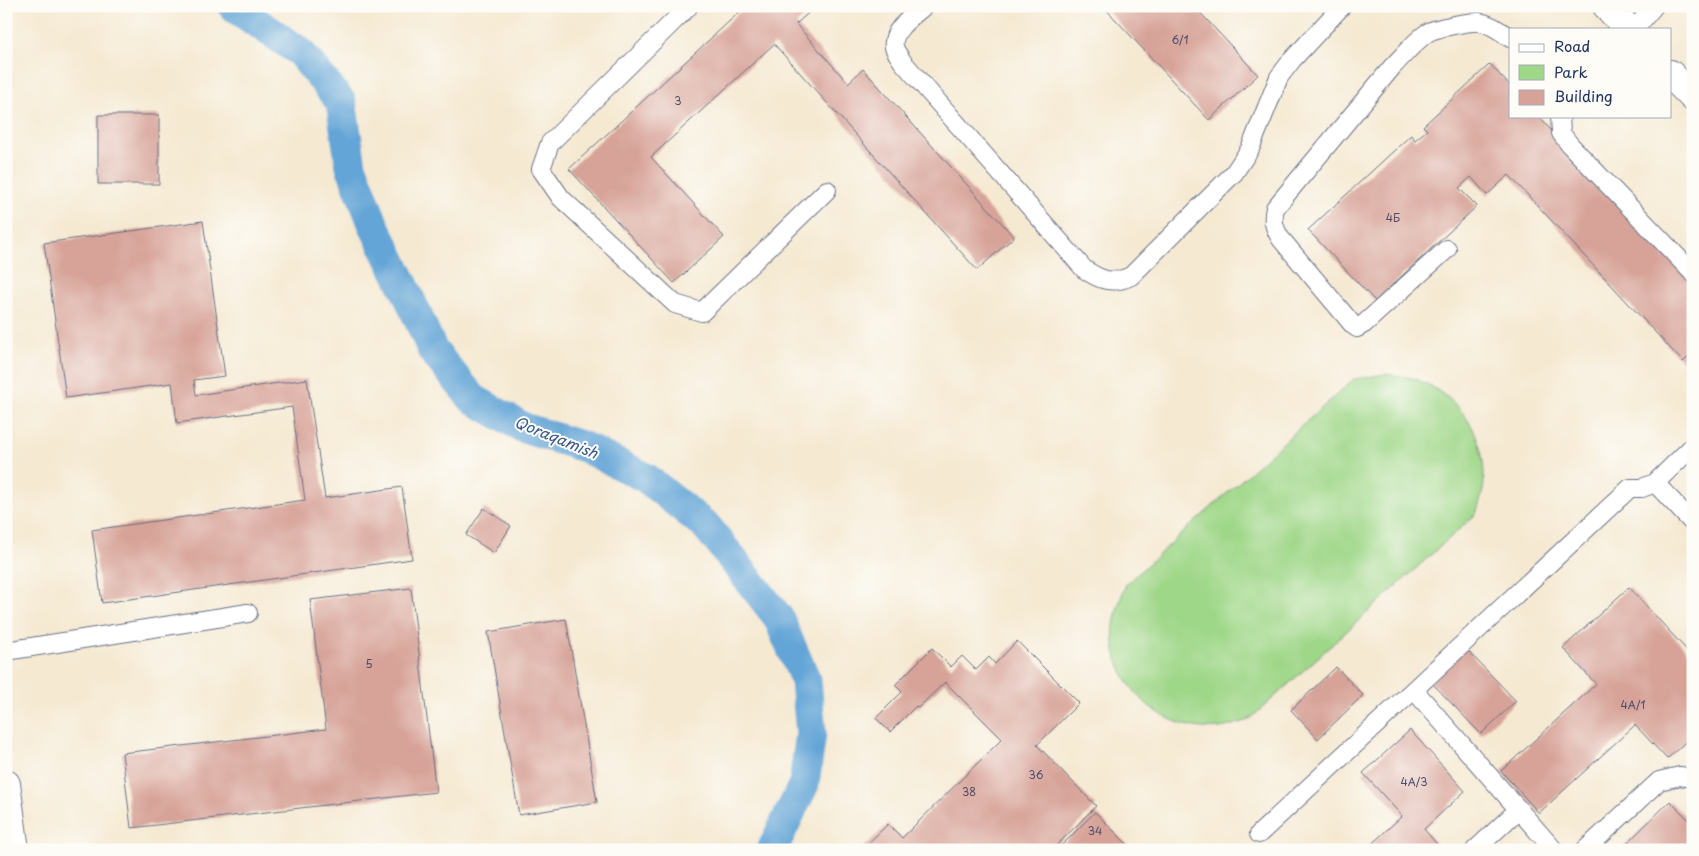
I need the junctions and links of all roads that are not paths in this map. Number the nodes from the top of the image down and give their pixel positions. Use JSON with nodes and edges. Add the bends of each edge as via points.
{"nodes":[{"id":1,"x":688,"y":6,"type":"edge"},
{"id":2,"x":924,"y":6,"type":"edge"},
{"id":3,"x":1342,"y":6,"type":"edge"},
{"id":4,"x":1608,"y":6,"type":"edge"},
{"id":5,"x":1654,"y":6,"type":"edge"},
{"id":6,"x":1627,"y":28,"type":"edge"},
{"id":7,"x":1635,"y":28,"type":"edge"},
{"id":8,"x":1509,"y":37,"type":"edge"},
{"id":9,"x":1672,"y":76,"type":"edge"},
{"id":10,"x":1693,"y":97,"type":"edge"},
{"id":11,"x":1560,"y":118,"type":"edge"},
{"id":12,"x":827,"y":190,"type":"dead end"},
{"id":13,"x":1447,"y":249,"type":"dead end"},
{"id":14,"x":1693,"y":273,"type":"edge"},
{"id":15,"x":1693,"y":446,"type":"edge"},
{"id":16,"x":1655,"y":483,"type":"junction"},
{"id":17,"x":1693,"y":522,"type":"edge"},
{"id":18,"x":248,"y":613,"type":"dead end"},
{"id":19,"x":6,"y":651,"type":"edge"},
{"id":20,"x":1414,"y":690,"type":"junction"},
{"id":21,"x":1693,"y":778,"type":"edge"},
{"id":22,"x":6,"y":784,"type":"edge"},
{"id":23,"x":1519,"y":809,"type":"junction"},
{"id":24,"x":1259,"y":834,"type":"dead end"},
{"id":25,"x":15,"y":850,"type":"edge"},
{"id":26,"x":1475,"y":850,"type":"edge"},
{"id":27,"x":1554,"y":850,"type":"edge"},
{"id":28,"x":1585,"y":850,"type":"edge"}],
"edges":[{"from":1,"to":12,"type":"lane","via":[[550,142],[541,169],[561,198],[675,304],[702,312]]},
{"from":2,"to":3,"type":"lane","via":[[902,26],[895,38],[894,47],[902,61],[1084,269],[1109,281],[1121,281],[1131,276],[1234,173],[1250,149],[1279,77]]},
{"from":4,"to":6,"type":"street"},
{"from":5,"to":7,"type":"lane"},
{"from":8,"to":13,"type":"lane","via":[[1497,28],[1479,22],[1428,32],[1394,66],[1275,208],[1272,218],[1281,239],[1357,328]]},
{"from":9,"to":10,"type":"street"},
{"from":11,"to":14,"type":"lane","via":[[1561,133],[1570,145]]},
{"from":15,"to":16,"type":"lane"},
{"from":16,"to":17,"type":"lane"},
{"from":16,"to":20,"type":"lane","via":[[1630,488]]},
{"from":18,"to":19,"type":"lane"},
{"from":20,"to":23,"type":"lane"},
{"from":20,"to":24,"type":"lane"},
{"from":21,"to":28,"type":"lane","via":[[1680,776],[1659,781]]},
{"from":22,"to":25,"type":"street"},
{"from":23,"to":26,"type":"lane"},
{"from":23,"to":27,"type":"lane"}]}
